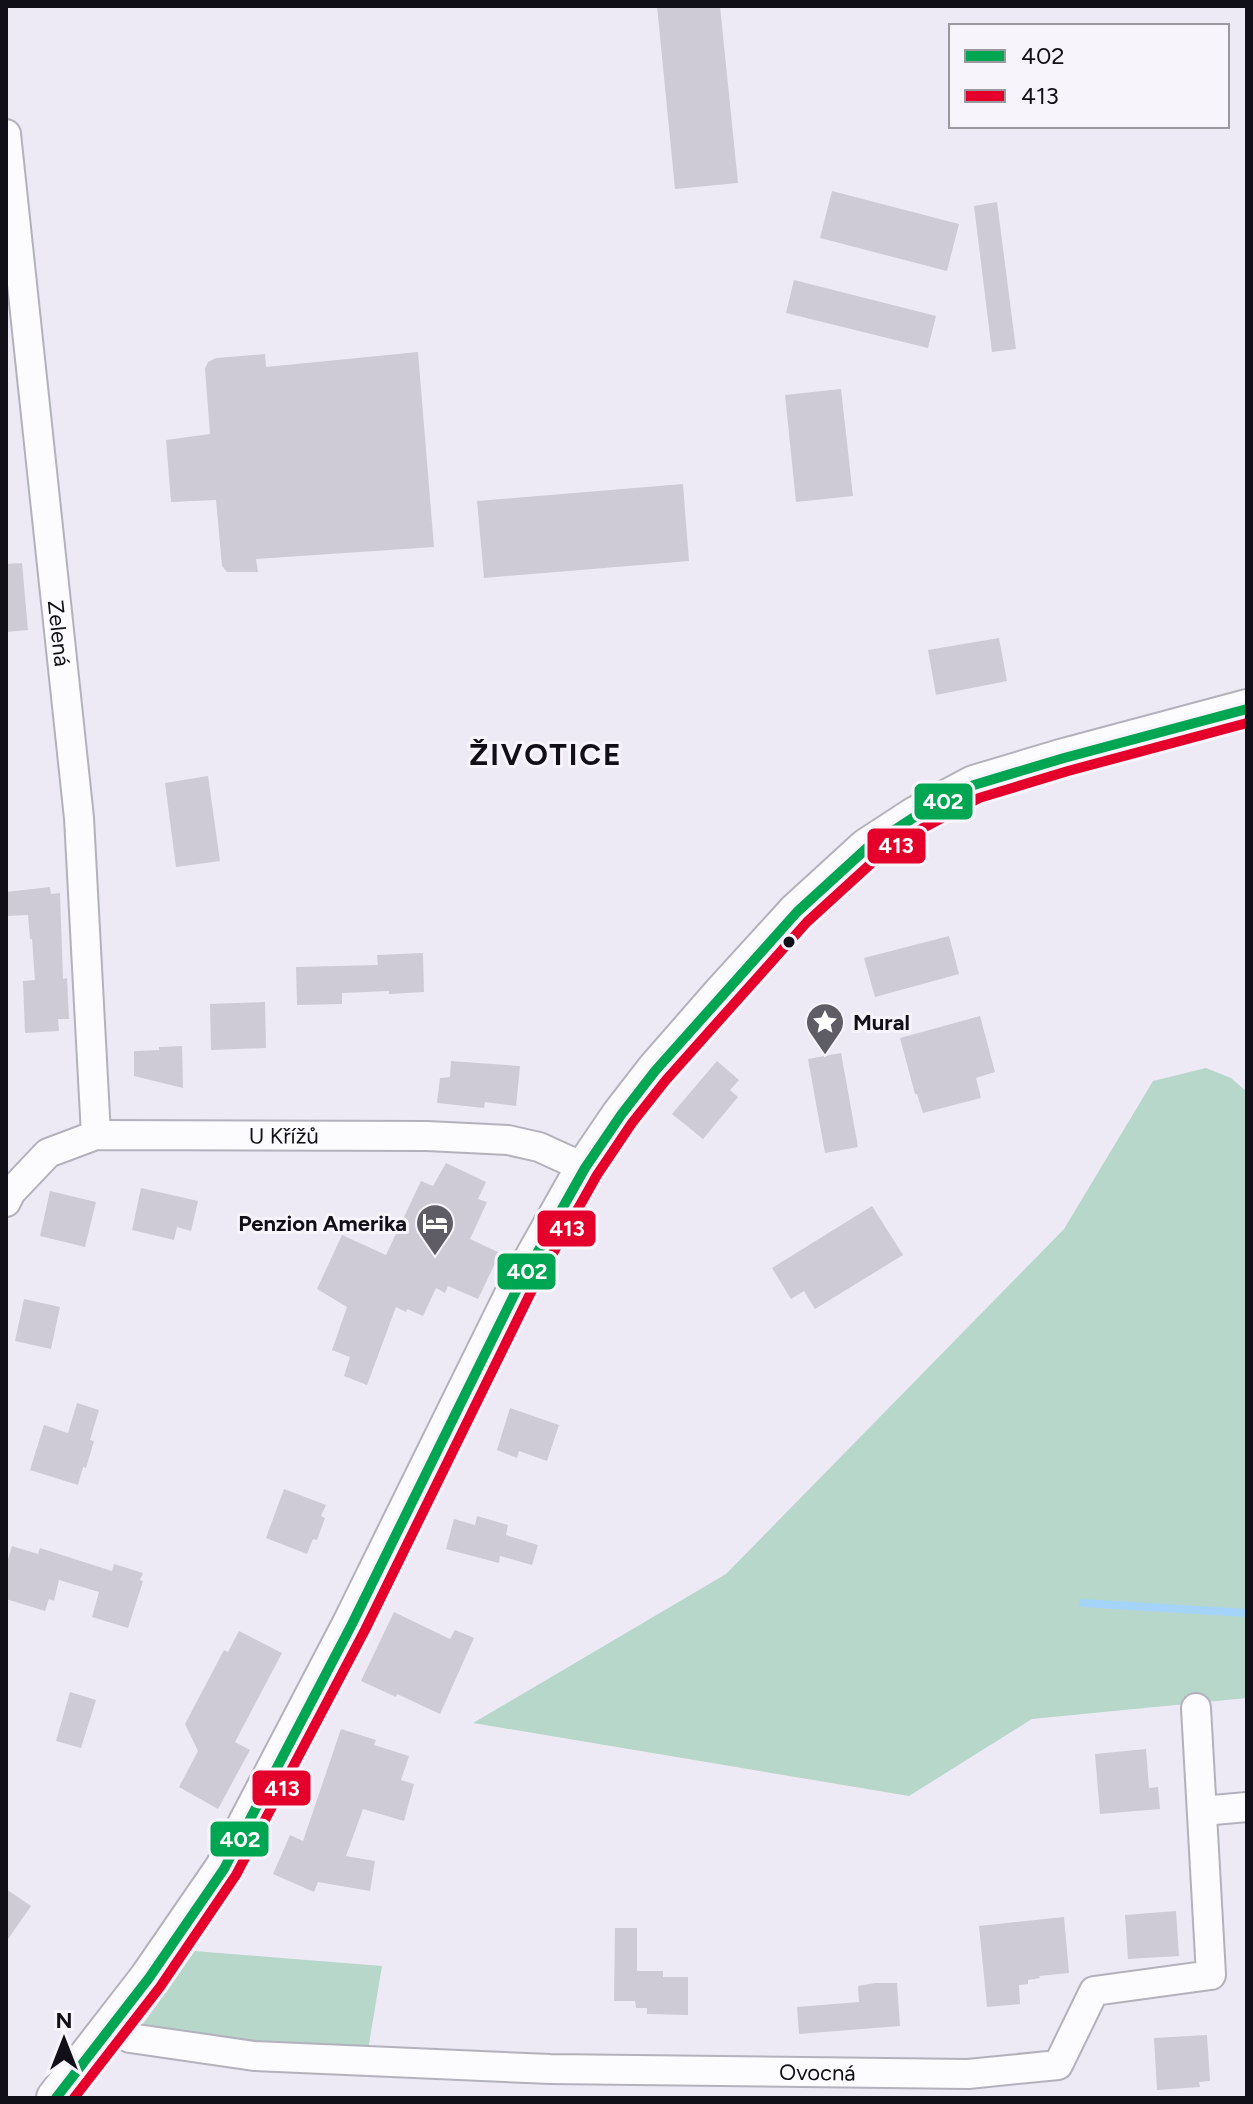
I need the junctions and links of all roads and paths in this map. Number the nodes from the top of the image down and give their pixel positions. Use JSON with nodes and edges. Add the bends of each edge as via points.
{"nodes":[{"id":1,"x":6,"y":134,"type":"edge"},
{"id":2,"x":1247,"y":709,"type":"edge"},
{"id":3,"x":96,"y":1135,"type":"junction"},
{"id":4,"x":585,"y":1168,"type":"junction"},
{"id":5,"x":6,"y":1202,"type":"edge"},
{"id":6,"x":1196,"y":1708,"type":"dead end"},
{"id":7,"x":1247,"y":1807,"type":"edge"},
{"id":8,"x":1202,"y":1811,"type":"junction"},
{"id":9,"x":111,"y":2029,"type":"junction"},
{"id":10,"x":56,"y":2098,"type":"edge"}],
"edges":[{"from":1,"to":3,"type":"street","name":"Zelená","via":[[79,818]]},
{"from":2,"to":4,"type":"street","via":[[974,785],[867,848],[797,912],[724,992],[637,1093]]},
{"from":3,"to":4,"type":"street","name":"U Křížů","via":[[508,1140],[539,1147]]},
{"from":3,"to":5,"type":"street","name":"U Křížů","via":[[48,1153]]},
{"from":4,"to":9,"type":"street","via":[[518,1287],[224,1869]]},
{"from":6,"to":8,"type":"street","name":"Ovocná"},
{"from":7,"to":8,"type":"street"},
{"from":8,"to":9,"type":"street","name":"Ovocná","via":[[1211,1975],[1094,1991],[1058,2065],[968,2074],[550,2069],[254,2056],[130,2038]]},
{"from":9,"to":10,"type":"street"}]}
